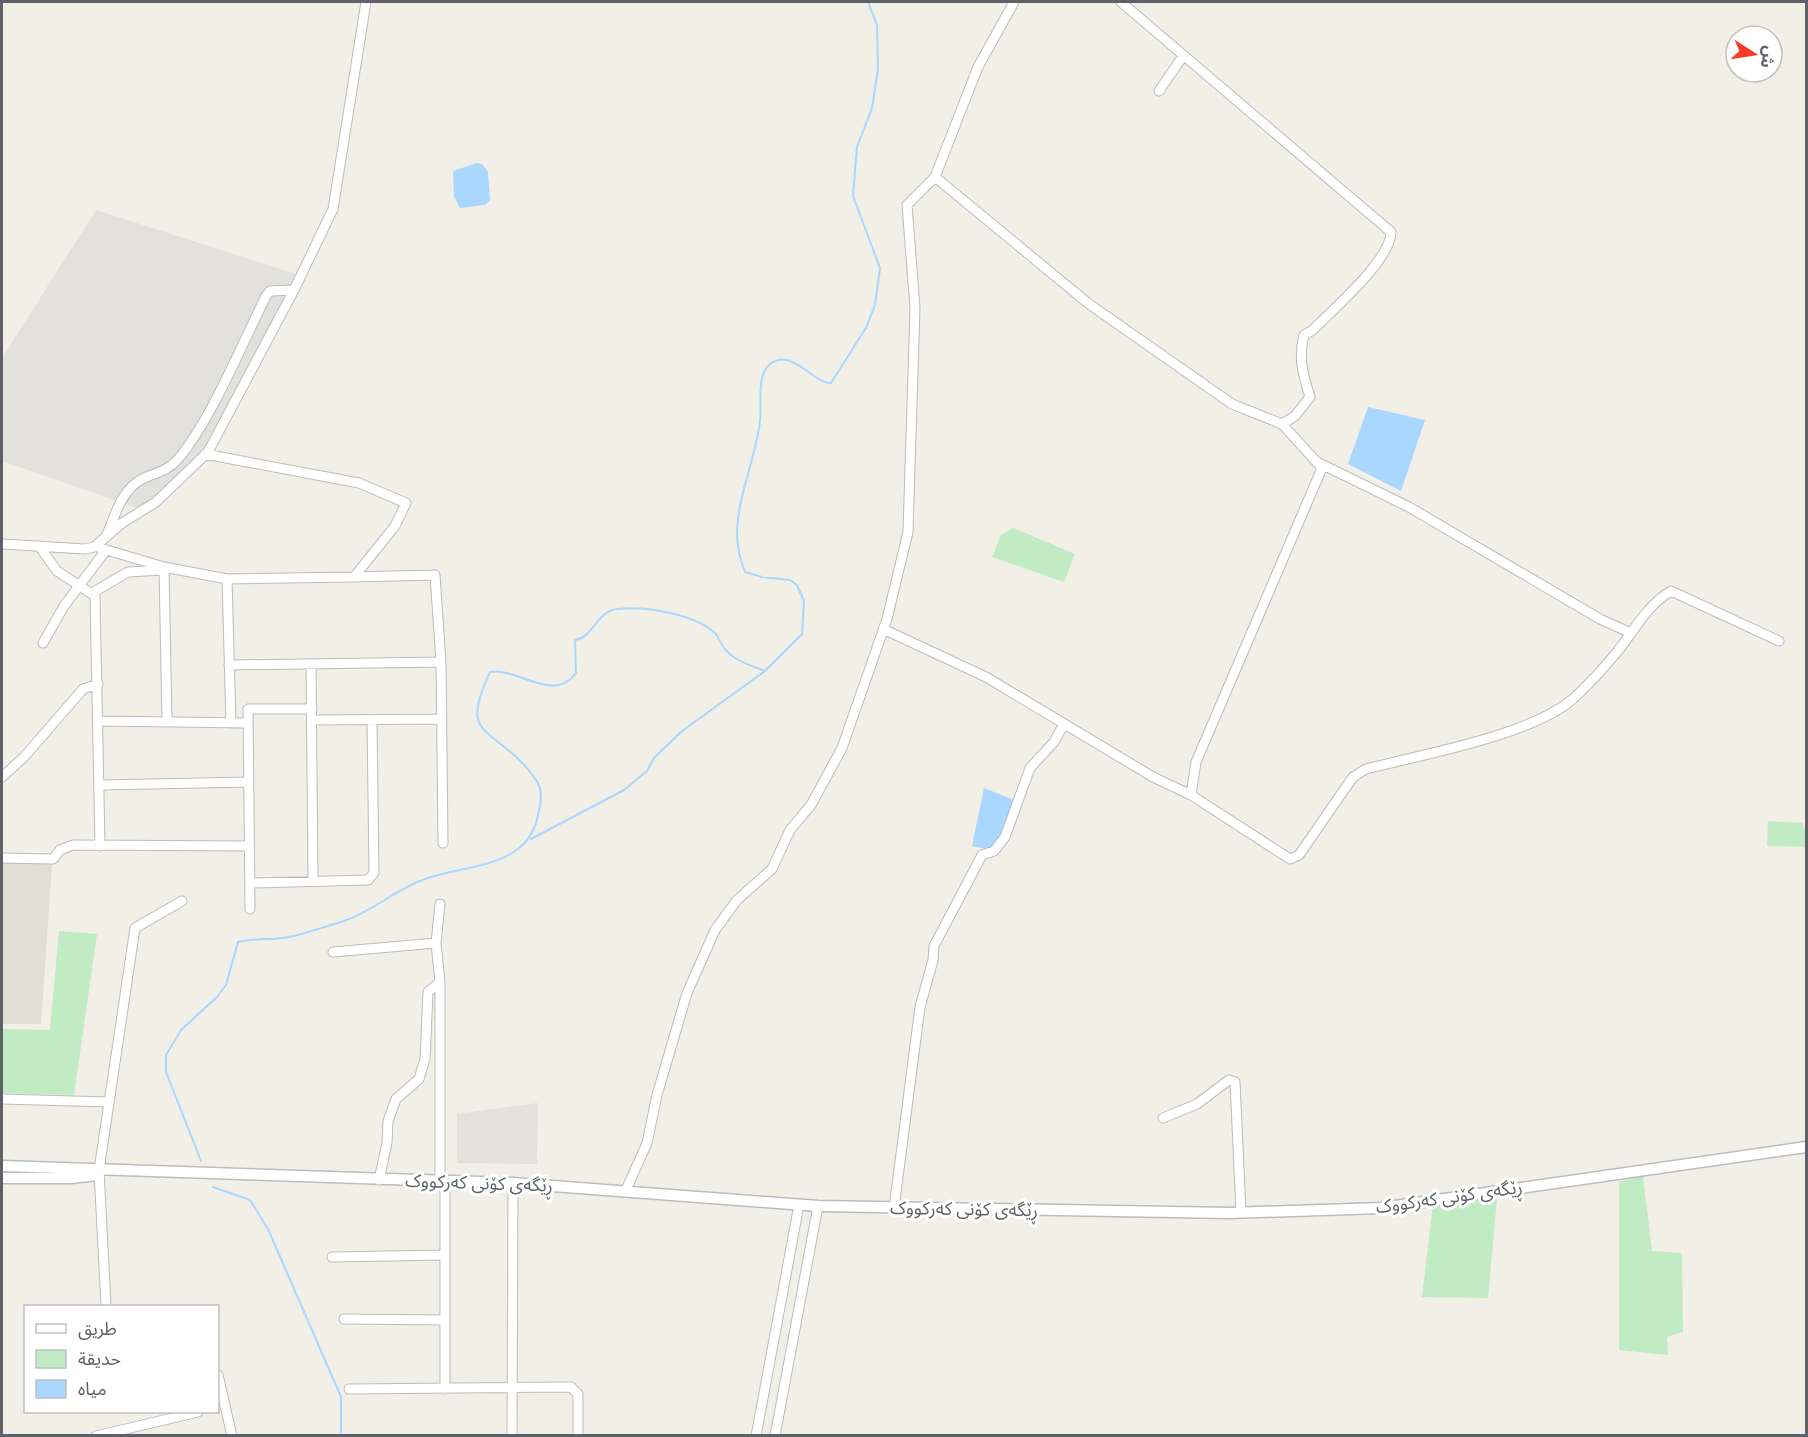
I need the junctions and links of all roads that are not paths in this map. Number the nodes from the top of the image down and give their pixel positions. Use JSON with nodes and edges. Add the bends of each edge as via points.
{"nodes":[{"id":1,"x":366,"y":2,"type":"edge"},
{"id":2,"x":1014,"y":2,"type":"edge"},
{"id":3,"x":1121,"y":2,"type":"edge"},
{"id":4,"x":1183,"y":57,"type":"junction"},
{"id":5,"x":1159,"y":91,"type":"dead end"},
{"id":6,"x":935,"y":177,"type":"junction"},
{"id":7,"x":294,"y":290,"type":"junction"},
{"id":8,"x":1282,"y":424,"type":"junction"},
{"id":9,"x":206,"y":454,"type":"junction"},
{"id":10,"x":1316,"y":462,"type":"junction"},
{"id":11,"x":106,"y":537,"type":"junction"},
{"id":12,"x":2,"y":544,"type":"edge"},
{"id":13,"x":39,"y":546,"type":"junction"},
{"id":14,"x":94,"y":547,"type":"junction"},
{"id":15,"x":106,"y":550,"type":"junction"},
{"id":16,"x":164,"y":568,"type":"junction"},
{"id":17,"x":354,"y":577,"type":"junction"},
{"id":18,"x":227,"y":579,"type":"junction"},
{"id":19,"x":79,"y":585,"type":"junction"},
{"id":20,"x":92,"y":593,"type":"junction"},
{"id":21,"x":883,"y":629,"type":"junction"},
{"id":22,"x":1631,"y":633,"type":"junction"},
{"id":23,"x":1779,"y":641,"type":"dead end"},
{"id":24,"x":44,"y":643,"type":"dead end"},
{"id":25,"x":441,"y":662,"type":"junction"},
{"id":26,"x":229,"y":665,"type":"junction"},
{"id":27,"x":311,"y":665,"type":"junction"},
{"id":28,"x":98,"y":684,"type":"junction"},
{"id":29,"x":312,"y":709,"type":"junction"},
{"id":30,"x":442,"y":719,"type":"junction"},
{"id":31,"x":312,"y":720,"type":"junction"},
{"id":32,"x":372,"y":720,"type":"junction"},
{"id":33,"x":99,"y":721,"type":"junction"},
{"id":34,"x":168,"y":721,"type":"junction"},
{"id":35,"x":231,"y":723,"type":"junction"},
{"id":36,"x":248,"y":723,"type":"junction"},
{"id":37,"x":1064,"y":724,"type":"junction"},
{"id":38,"x":2,"y":777,"type":"edge"},
{"id":39,"x":249,"y":782,"type":"junction"},
{"id":40,"x":100,"y":785,"type":"junction"},
{"id":41,"x":1191,"y":795,"type":"junction"},
{"id":42,"x":443,"y":843,"type":"dead end"},
{"id":43,"x":100,"y":846,"type":"junction"},
{"id":44,"x":249,"y":846,"type":"junction"},
{"id":45,"x":2,"y":858,"type":"edge"},
{"id":46,"x":313,"y":881,"type":"junction"},
{"id":47,"x":250,"y":883,"type":"junction"},
{"id":48,"x":182,"y":901,"type":"dead end"},
{"id":49,"x":440,"y":904,"type":"dead end"},
{"id":50,"x":250,"y":909,"type":"dead end"},
{"id":51,"x":436,"y":943,"type":"junction"},
{"id":52,"x":333,"y":952,"type":"dead end"},
{"id":53,"x":440,"y":982,"type":"junction"},
{"id":54,"x":2,"y":1099,"type":"edge"},
{"id":55,"x":109,"y":1102,"type":"junction"},
{"id":56,"x":1163,"y":1118,"type":"dead end"},
{"id":57,"x":1806,"y":1147,"type":"edge"},
{"id":58,"x":2,"y":1166,"type":"edge"},
{"id":59,"x":99,"y":1172,"type":"junction"},
{"id":60,"x":2,"y":1178,"type":"edge"},
{"id":61,"x":379,"y":1180,"type":"junction"},
{"id":62,"x":443,"y":1181,"type":"junction"},
{"id":63,"x":513,"y":1183,"type":"junction"},
{"id":64,"x":626,"y":1190,"type":"junction"},
{"id":65,"x":799,"y":1205,"type":"junction"},
{"id":66,"x":818,"y":1206,"type":"junction"},
{"id":67,"x":894,"y":1208,"type":"junction"},
{"id":68,"x":1240,"y":1212,"type":"junction"},
{"id":69,"x":445,"y":1255,"type":"junction"},
{"id":70,"x":332,"y":1257,"type":"dead end"},
{"id":71,"x":106,"y":1305,"type":"edge"},
{"id":72,"x":344,"y":1319,"type":"dead end"},
{"id":73,"x":445,"y":1320,"type":"junction"},
{"id":74,"x":219,"y":1383,"type":"edge"},
{"id":75,"x":512,"y":1387,"type":"junction"},
{"id":76,"x":348,"y":1389,"type":"dead end"},
{"id":77,"x":445,"y":1389,"type":"junction"},
{"id":78,"x":222,"y":1406,"type":"edge"},
{"id":79,"x":194,"y":1413,"type":"edge"},
{"id":80,"x":96,"y":1436,"type":"edge"},
{"id":81,"x":232,"y":1436,"type":"edge"},
{"id":82,"x":512,"y":1436,"type":"edge"},
{"id":83,"x":578,"y":1436,"type":"edge"},
{"id":84,"x":756,"y":1436,"type":"edge"},
{"id":85,"x":775,"y":1436,"type":"edge"}],
"edges":[{"from":1,"to":7,"type":"street","via":[[334,205]]},
{"from":2,"to":6,"type":"street","via":[[978,67]]},
{"from":3,"to":4,"type":"street"},
{"from":4,"to":5,"type":"street"},
{"from":4,"to":8,"type":"street","via":[[1390,232],[1390,242],[1382,256],[1304,335],[1300,349],[1302,371],[1310,397],[1295,416]]},
{"from":6,"to":8,"type":"street","via":[[1089,304],[1232,404]]},
{"from":6,"to":21,"type":"street","via":[[907,205],[915,308],[908,532]]},
{"from":7,"to":9,"type":"street"},
{"from":7,"to":11,"type":"street","via":[[270,291],[266,296],[205,418],[179,458],[166,471],[136,482],[123,498]]},
{"from":8,"to":10,"type":"street"},
{"from":9,"to":11,"type":"street","via":[[156,502]]},
{"from":9,"to":17,"type":"street","via":[[359,483],[406,503],[395,526]]},
{"from":10,"to":22,"type":"street","via":[[1409,507],[1599,619]]},
{"from":10,"to":41,"type":"street","via":[[1322,468],[1196,762]]},
{"from":11,"to":14,"type":"street"},
{"from":12,"to":13,"type":"street"},
{"from":13,"to":14,"type":"street"},
{"from":13,"to":19,"type":"street","via":[[57,571]]},
{"from":14,"to":15,"type":"street"},
{"from":15,"to":16,"type":"street"},
{"from":15,"to":19,"type":"street"},
{"from":16,"to":18,"type":"street"},
{"from":16,"to":20,"type":"street","via":[[128,572]]},
{"from":16,"to":34,"type":"street"},
{"from":17,"to":18,"type":"street"},
{"from":17,"to":25,"type":"street","via":[[435,575]]},
{"from":18,"to":26,"type":"street"},
{"from":19,"to":20,"type":"street"},
{"from":19,"to":24,"type":"street"},
{"from":20,"to":28,"type":"street"},
{"from":21,"to":37,"type":"street","via":[[986,677]]},
{"from":21,"to":64,"type":"street","via":[[842,748],[811,805],[790,830],[772,869],[737,900],[715,930],[687,993],[647,1143]]},
{"from":22,"to":23,"type":"street","via":[[1654,602],[1671,591]]},
{"from":22,"to":41,"type":"street","via":[[1573,699],[1544,719],[1366,769],[1353,777],[1299,855],[1290,859]]},
{"from":25,"to":27,"type":"street"},
{"from":25,"to":30,"type":"street"},
{"from":26,"to":27,"type":"street"},
{"from":26,"to":35,"type":"street"},
{"from":27,"to":29,"type":"street"},
{"from":28,"to":33,"type":"street"},
{"from":28,"to":38,"type":"street","via":[[83,689]]},
{"from":29,"to":31,"type":"street"},
{"from":29,"to":36,"type":"street","via":[[248,709]]},
{"from":30,"to":32,"type":"street"},
{"from":30,"to":42,"type":"street"},
{"from":31,"to":32,"type":"street"},
{"from":31,"to":46,"type":"street"},
{"from":32,"to":46,"type":"street","via":[[374,873],[368,880]]},
{"from":33,"to":34,"type":"street"},
{"from":33,"to":40,"type":"street"},
{"from":34,"to":35,"type":"street"},
{"from":35,"to":36,"type":"street"},
{"from":36,"to":39,"type":"street"},
{"from":37,"to":41,"type":"street"},
{"from":37,"to":67,"type":"street","via":[[1054,742],[1030,768],[1005,837],[994,851],[982,855],[934,946],[920,1007]]},
{"from":39,"to":40,"type":"street"},
{"from":39,"to":44,"type":"street"},
{"from":40,"to":43,"type":"street"},
{"from":43,"to":44,"type":"street"},
{"from":43,"to":45,"type":"street","via":[[73,845],[60,850],[53,859]]},
{"from":44,"to":47,"type":"street"},
{"from":46,"to":47,"type":"street"},
{"from":47,"to":50,"type":"street"},
{"from":48,"to":55,"type":"street","via":[[135,928]]},
{"from":49,"to":51,"type":"street"},
{"from":51,"to":52,"type":"street"},
{"from":51,"to":53,"type":"street"},
{"from":53,"to":61,"type":"street","via":[[428,992],[425,1059],[418,1079],[396,1100],[392,1110]]},
{"from":53,"to":62,"type":"street"},
{"from":54,"to":55,"type":"street"},
{"from":55,"to":59,"type":"street"},
{"from":56,"to":68,"type":"street","via":[[1197,1104],[1229,1080],[1235,1082]]},
{"from":57,"to":68,"type":"street","name":"ڕێگەی کۆنی کەرکووک","via":[[1381,1208]]},
{"from":58,"to":59,"type":"street","name":"ڕێگەی کۆنی کەرکووک"},
{"from":59,"to":60,"type":"street","name":"ڕێگەی کۆنی کەرکووک","via":[[71,1178]]},
{"from":59,"to":61,"type":"street","name":"ڕێگەی کۆنی کەرکووک"},
{"from":59,"to":71,"type":"street"},
{"from":61,"to":62,"type":"street","name":"ڕێگەی کۆنی کەرکووک"},
{"from":62,"to":63,"type":"street","name":"ڕێگەی کۆنی کەرکووک"},
{"from":62,"to":69,"type":"street"},
{"from":63,"to":64,"type":"street","name":"ڕێگەی کۆنی کەرکووک"},
{"from":63,"to":75,"type":"street"},
{"from":64,"to":65,"type":"street","name":"ڕێگەی کۆنی کەرکووک"},
{"from":65,"to":66,"type":"street","name":"ڕێگەی کۆنی کەرکووک"},
{"from":65,"to":84,"type":"street"},
{"from":66,"to":67,"type":"street","name":"ڕێگەی کۆنی کەرکووک"},
{"from":66,"to":85,"type":"street"},
{"from":67,"to":68,"type":"street","name":"ڕێگەی کۆنی کەرکووک"},
{"from":69,"to":70,"type":"street"},
{"from":69,"to":73,"type":"street"},
{"from":72,"to":73,"type":"street"},
{"from":73,"to":77,"type":"street"},
{"from":74,"to":78,"type":"street"},
{"from":75,"to":77,"type":"street"},
{"from":75,"to":82,"type":"street"},
{"from":75,"to":83,"type":"street","via":[[576,1390]]},
{"from":76,"to":77,"type":"street"},
{"from":78,"to":81,"type":"street"},
{"from":79,"to":80,"type":"street"}]}
